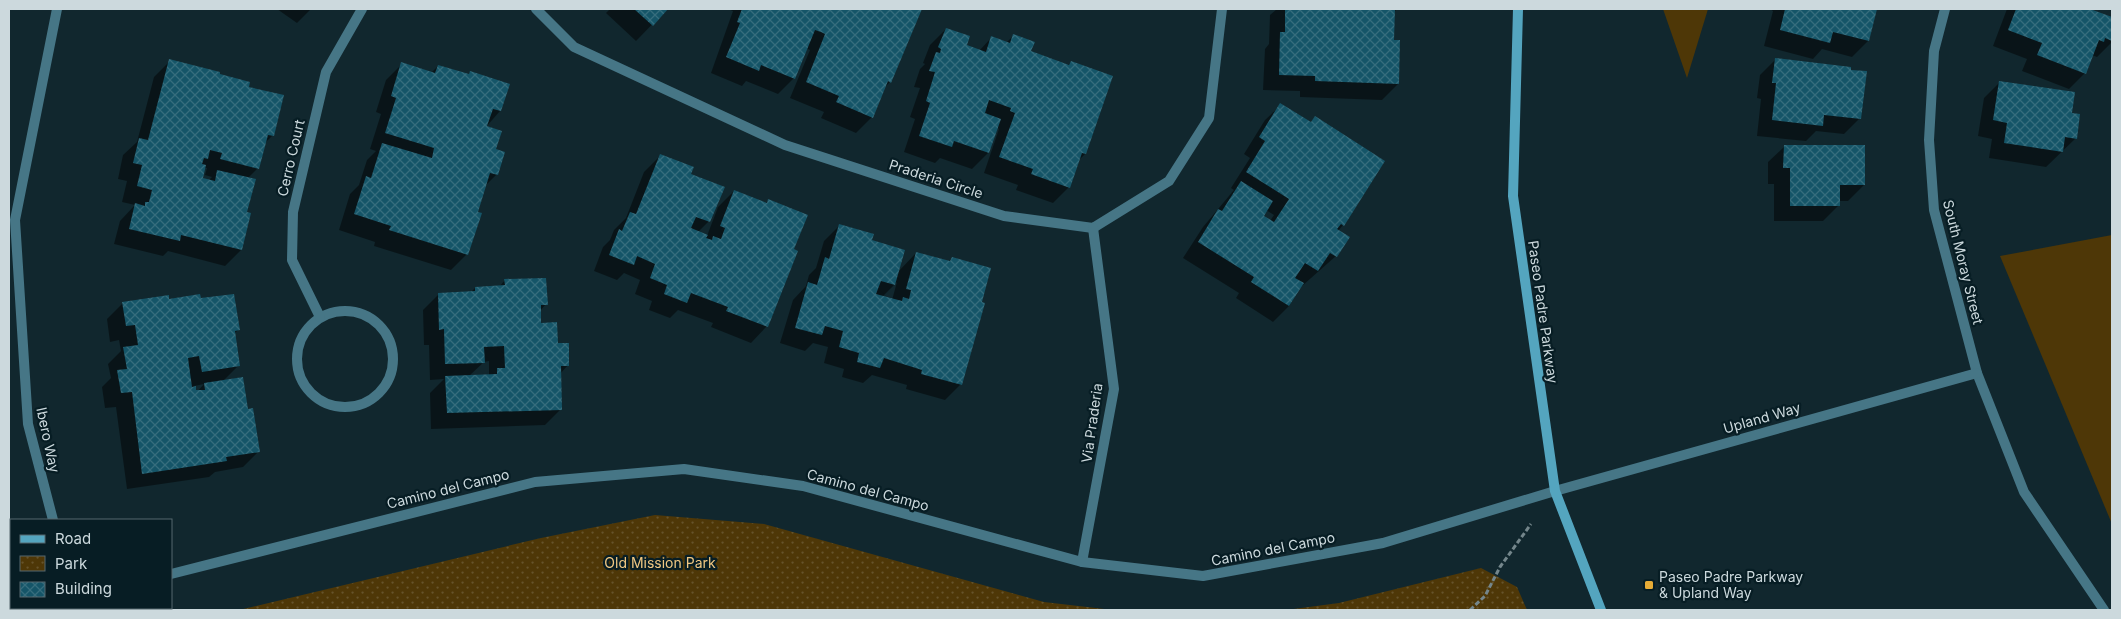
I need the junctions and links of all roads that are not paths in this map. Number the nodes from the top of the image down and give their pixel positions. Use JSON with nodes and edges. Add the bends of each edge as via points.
{"nodes":[{"id":1,"x":57,"y":9,"type":"edge"},
{"id":2,"x":362,"y":9,"type":"edge"},
{"id":3,"x":536,"y":9,"type":"edge"},
{"id":4,"x":1222,"y":9,"type":"edge"},
{"id":5,"x":1518,"y":9,"type":"edge"},
{"id":6,"x":1945,"y":9,"type":"edge"},
{"id":7,"x":1093,"y":228,"type":"junction"},
{"id":8,"x":320,"y":317,"type":"junction"},
{"id":9,"x":1977,"y":373,"type":"junction"},
{"id":10,"x":1555,"y":491,"type":"junction"},
{"id":11,"x":54,"y":519,"type":"edge"},
{"id":12,"x":1082,"y":562,"type":"junction"},
{"id":13,"x":172,"y":574,"type":"edge"},
{"id":14,"x":1601,"y":610,"type":"edge"},
{"id":15,"x":2104,"y":610,"type":"edge"}],
"edges":[{"from":1,"to":11,"type":"street","name":"Ibero Way","via":[[15,220],[28,424]]},
{"from":2,"to":8,"type":"street","name":"Cerro Court","via":[[326,72],[293,212],[292,260]]},
{"from":3,"to":7,"type":"street","name":"Praderia Circle","via":[[574,47],[785,145],[1004,216]]},
{"from":4,"to":7,"type":"street","via":[[1209,118],[1169,181]]},
{"from":5,"to":10,"type":"main road","name":"Paseo Padre Parkway","via":[[1513,196]]},
{"from":6,"to":9,"type":"street","name":"South Moray Street","via":[[1934,51],[1929,140],[1934,210]]},
{"from":7,"to":12,"type":"street","name":"Via Praderia","via":[[1114,389]]},
{"from":8,"to":8,"type":"street","via":[[308,327],[296,354],[303,384],[314,396],[343,407],[359,405],[374,398],[392,371],[390,339],[368,316],[336,311]]},
{"from":9,"to":10,"type":"street","name":"Upland Way"},
{"from":9,"to":15,"type":"street","name":"South Moray Street","via":[[2024,492]]},
{"from":10,"to":12,"type":"street","name":"Camino del Campo","via":[[1384,543],[1203,576]]},
{"from":10,"to":14,"type":"main road","name":"Paseo Padre Parkway"},
{"from":12,"to":13,"type":"street","name":"Camino del Campo","via":[[803,486],[684,469],[535,482]]}]}
